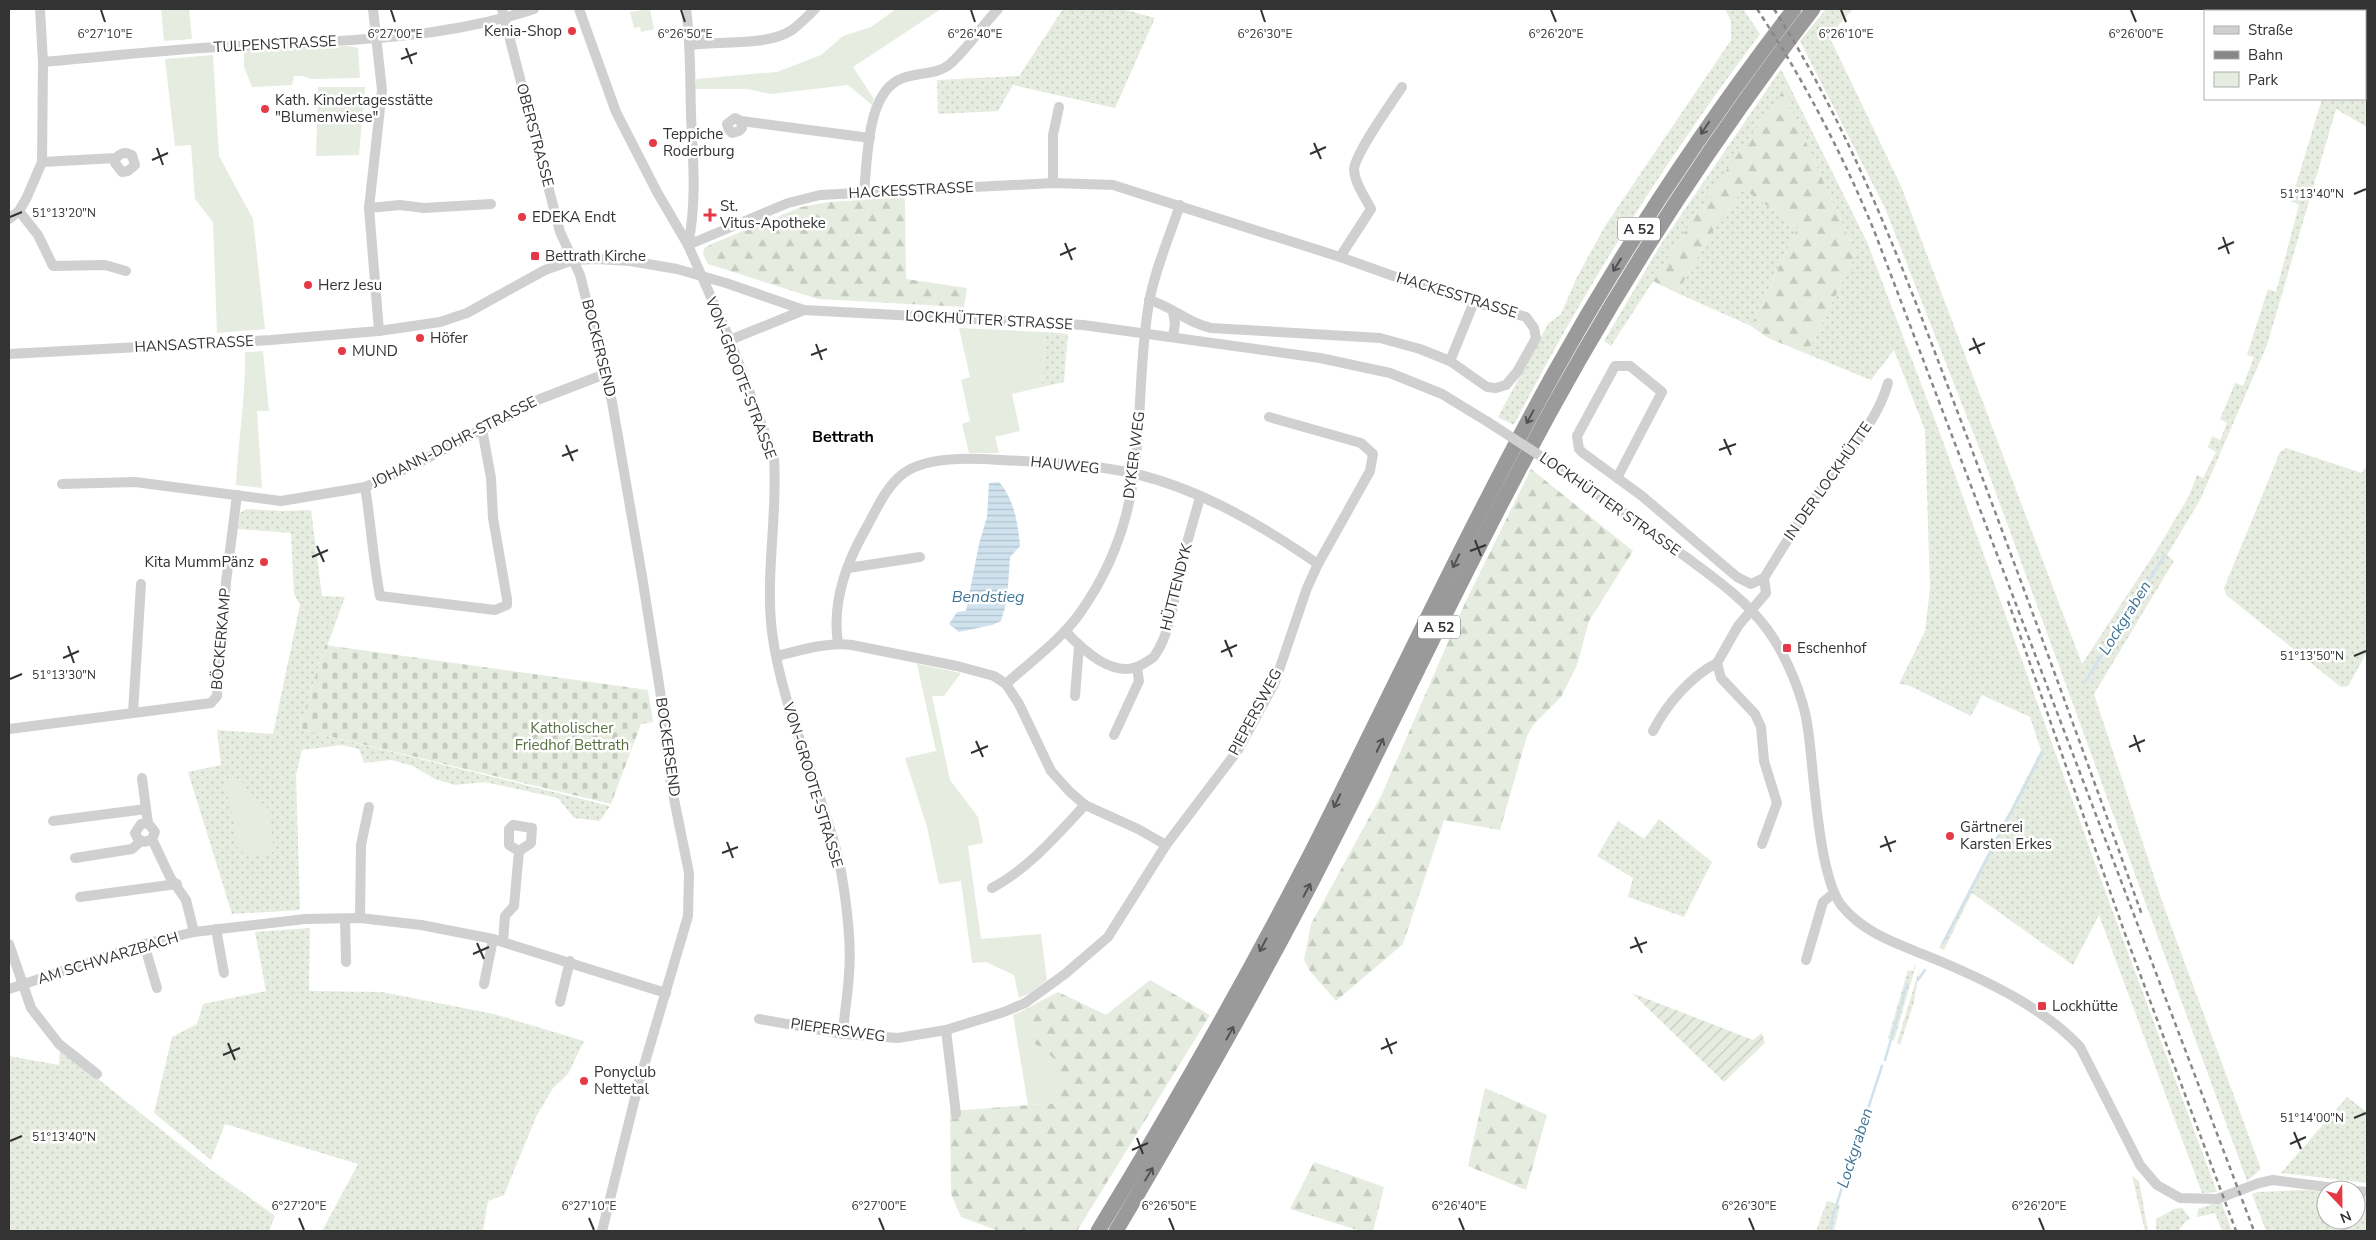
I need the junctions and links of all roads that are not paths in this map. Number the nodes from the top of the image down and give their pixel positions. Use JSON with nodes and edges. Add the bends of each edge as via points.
{"nodes":[{"id":1,"x":40,"y":9,"type":"edge"},
{"id":2,"x":373,"y":9,"type":"edge"},
{"id":3,"x":534,"y":9,"type":"edge"},
{"id":4,"x":579,"y":9,"type":"edge"},
{"id":5,"x":686,"y":9,"type":"edge"},
{"id":6,"x":815,"y":9,"type":"edge"},
{"id":7,"x":998,"y":9,"type":"edge"},
{"id":8,"x":1781,"y":9,"type":"edge"},
{"id":9,"x":1794,"y":9,"type":"edge"},
{"id":10,"x":1813,"y":9,"type":"edge"},
{"id":11,"x":503,"y":14,"type":"edge"},
{"id":12,"x":689,"y":33,"type":"junction"},
{"id":13,"x":378,"y":39,"type":"junction"},
{"id":14,"x":703,"y":43,"type":"junction"},
{"id":15,"x":691,"y":45,"type":"junction"},
{"id":16,"x":43,"y":62,"type":"junction"},
{"id":17,"x":1402,"y":86,"type":"dead end"},
{"id":18,"x":1733,"y":88,"type":"junction"},
{"id":19,"x":1059,"y":107,"type":"dead end"},
{"id":20,"x":741,"y":121,"type":"dead end"},
{"id":21,"x":870,"y":138,"type":"junction"},
{"id":22,"x":116,"y":158,"type":"dead end"},
{"id":23,"x":42,"y":162,"type":"junction"},
{"id":24,"x":1053,"y":184,"type":"junction"},
{"id":25,"x":864,"y":191,"type":"junction"},
{"id":26,"x":491,"y":204,"type":"dead end"},
{"id":27,"x":1180,"y":205,"type":"junction"},
{"id":28,"x":369,"y":208,"type":"junction"},
{"id":29,"x":19,"y":211,"type":"junction"},
{"id":30,"x":9,"y":219,"type":"edge"},
{"id":31,"x":688,"y":245,"type":"junction"},
{"id":32,"x":1340,"y":257,"type":"junction"},
{"id":33,"x":573,"y":260,"type":"junction"},
{"id":34,"x":126,"y":271,"type":"dead end"},
{"id":35,"x":702,"y":275,"type":"junction"},
{"id":36,"x":1149,"y":300,"type":"junction"},
{"id":37,"x":1474,"y":302,"type":"junction"},
{"id":38,"x":804,"y":310,"type":"junction"},
{"id":39,"x":1172,"y":312,"type":"junction"},
{"id":40,"x":379,"y":331,"type":"junction"},
{"id":41,"x":1144,"y":332,"type":"junction"},
{"id":42,"x":1173,"y":337,"type":"junction"},
{"id":43,"x":730,"y":340,"type":"junction"},
{"id":44,"x":9,"y":354,"type":"edge"},
{"id":45,"x":1450,"y":361,"type":"junction"},
{"id":46,"x":605,"y":374,"type":"junction"},
{"id":47,"x":1888,"y":383,"type":"dead end"},
{"id":48,"x":1269,"y":417,"type":"dead end"},
{"id":49,"x":482,"y":429,"type":"junction"},
{"id":50,"x":1134,"y":474,"type":"junction"},
{"id":51,"x":1617,"y":478,"type":"junction"},
{"id":52,"x":62,"y":484,"type":"dead end"},
{"id":53,"x":364,"y":487,"type":"junction"},
{"id":54,"x":237,"y":495,"type":"junction"},
{"id":55,"x":1200,"y":496,"type":"junction"},
{"id":56,"x":920,"y":557,"type":"dead end"},
{"id":57,"x":1318,"y":564,"type":"junction"},
{"id":58,"x":848,"y":568,"type":"junction"},
{"id":59,"x":1764,"y":578,"type":"junction"},
{"id":60,"x":141,"y":584,"type":"dead end"},
{"id":61,"x":1750,"y":610,"type":"junction"},
{"id":62,"x":1065,"y":631,"type":"junction"},
{"id":63,"x":838,"y":644,"type":"junction"},
{"id":64,"x":1079,"y":646,"type":"junction"},
{"id":65,"x":777,"y":656,"type":"junction"},
{"id":66,"x":1717,"y":662,"type":"junction"},
{"id":67,"x":1137,"y":668,"type":"junction"},
{"id":68,"x":1006,"y":684,"type":"junction"},
{"id":69,"x":1075,"y":696,"type":"dead end"},
{"id":70,"x":133,"y":713,"type":"junction"},
{"id":71,"x":9,"y":728,"type":"edge"},
{"id":72,"x":1653,"y":731,"type":"dead end"},
{"id":73,"x":1114,"y":735,"type":"dead end"},
{"id":74,"x":142,"y":778,"type":"dead end"},
{"id":75,"x":1084,"y":805,"type":"junction"},
{"id":76,"x":368,"y":807,"type":"dead end"},
{"id":77,"x":146,"y":809,"type":"junction"},
{"id":78,"x":53,"y":821,"type":"dead end"},
{"id":79,"x":148,"y":824,"type":"junction"},
{"id":80,"x":147,"y":840,"type":"junction"},
{"id":81,"x":1762,"y":844,"type":"dead end"},
{"id":82,"x":1166,"y":845,"type":"junction"},
{"id":83,"x":519,"y":851,"type":"dead end"},
{"id":84,"x":76,"y":858,"type":"dead end"},
{"id":85,"x":177,"y":884,"type":"junction"},
{"id":86,"x":992,"y":888,"type":"dead end"},
{"id":87,"x":1834,"y":893,"type":"junction"},
{"id":88,"x":80,"y":897,"type":"dead end"},
{"id":89,"x":360,"y":918,"type":"junction"},
{"id":90,"x":346,"y":919,"type":"junction"},
{"id":91,"x":216,"y":929,"type":"junction"},
{"id":92,"x":194,"y":932,"type":"junction"},
{"id":93,"x":498,"y":940,"type":"junction"},
{"id":94,"x":9,"y":944,"type":"edge"},
{"id":95,"x":144,"y":944,"type":"junction"},
{"id":96,"x":1806,"y":960,"type":"dead end"},
{"id":97,"x":346,"y":962,"type":"dead end"},
{"id":98,"x":570,"y":962,"type":"junction"},
{"id":99,"x":224,"y":972,"type":"dead end"},
{"id":100,"x":484,"y":984,"type":"dead end"},
{"id":101,"x":22,"y":985,"type":"junction"},
{"id":102,"x":157,"y":988,"type":"dead end"},
{"id":103,"x":9,"y":989,"type":"edge"},
{"id":104,"x":666,"y":993,"type":"junction"},
{"id":105,"x":560,"y":1002,"type":"dead end"},
{"id":106,"x":759,"y":1018,"type":"dead end"},
{"id":107,"x":946,"y":1030,"type":"junction"},
{"id":108,"x":843,"y":1034,"type":"junction"},
{"id":109,"x":97,"y":1074,"type":"dead end"},
{"id":110,"x":956,"y":1114,"type":"dead end"},
{"id":111,"x":2316,"y":1186,"type":"edge"},
{"id":112,"x":602,"y":1231,"type":"edge"},
{"id":113,"x":1098,"y":1231,"type":"edge"},
{"id":114,"x":1116,"y":1231,"type":"edge"}],
"edges":[{"from":1,"to":16,"type":"street"},
{"from":2,"to":13,"type":"street"},
{"from":3,"to":11,"type":"street","name":"TULPENSTRASSE"},
{"from":4,"to":31,"type":"street","name":"VON-GROOTE-STRASSE","via":[[616,112]]},
{"from":5,"to":12,"type":"street"},
{"from":6,"to":14,"type":"street","via":[[790,31],[771,37]]},
{"from":7,"to":21,"type":"street","via":[[950,64],[938,71],[902,78],[885,89],[877,103]]},
{"from":8,"to":18,"type":"highway"},
{"from":9,"to":18,"type":"highway","number":"A 52"},
{"from":114,"to":10,"type":"highway","number":"A 52","one_way":true,"via":[[1275,953],[1485,536],[1572,374],[1680,194]]},
{"from":11,"to":13,"type":"street","name":"TULPENSTRASSE"},
{"from":11,"to":33,"type":"street","name":"OBERSTRASSE","via":[[560,232]]},
{"from":12,"to":14,"type":"street","via":[[701,32]]},
{"from":12,"to":15,"type":"street"},
{"from":13,"to":16,"type":"street","name":"TULPENSTRASSE","via":[[217,47]]},
{"from":13,"to":28,"type":"street","via":[[382,90]]},
{"from":14,"to":15,"type":"street"},
{"from":15,"to":31,"type":"street","via":[[693,223]]},
{"from":16,"to":23,"type":"street"},
{"from":17,"to":32,"type":"street","via":[[1358,156],[1354,171],[1371,209]]},
{"from":18,"to":113,"type":"highway","number":"A 52","one_way":true,"via":[[1657,200],[1554,374],[1471,531],[1262,946]]},
{"from":19,"to":24,"type":"street","via":[[1053,135]]},
{"from":20,"to":21,"type":"street"},
{"from":21,"to":25,"type":"street"},
{"from":22,"to":23,"type":"street"},
{"from":23,"to":29,"type":"street"},
{"from":24,"to":25,"type":"street","name":"HACKESSTRASSE"},
{"from":24,"to":27,"type":"street","name":"HACKESSTRASSE","via":[[1113,185]]},
{"from":25,"to":31,"type":"street","name":"HACKESSTRASSE","via":[[820,195],[788,203]]},
{"from":26,"to":28,"type":"street"},
{"from":27,"to":32,"type":"street","name":"HACKESSTRASSE"},
{"from":27,"to":36,"type":"street"},
{"from":28,"to":40,"type":"street"},
{"from":29,"to":30,"type":"street"},
{"from":29,"to":34,"type":"street","via":[[38,235],[53,266],[105,265]]},
{"from":31,"to":35,"type":"street","name":"VON-GROOTE-STRASSE"},
{"from":32,"to":37,"type":"street","name":"HACKESSTRASSE"},
{"from":33,"to":35,"type":"street","name":"HANSASTRASSE","via":[[630,261]]},
{"from":33,"to":40,"type":"street","name":"HANSASTRASSE","via":[[538,273],[467,313],[440,322]]},
{"from":33,"to":46,"type":"street","name":"BOCKERSEND","via":[[580,274]]},
{"from":35,"to":38,"type":"street","name":"LOCKHÜTTER STRASSE"},
{"from":35,"to":43,"type":"street","name":"VON-GROOTE-STRASSE"},
{"from":36,"to":39,"type":"street","via":[[1161,303]]},
{"from":36,"to":41,"type":"street"},
{"from":37,"to":45,"type":"street"},
{"from":37,"to":45,"type":"street","name":"HACKESSTRASSE","via":[[1526,317],[1536,338],[1517,372],[1506,385],[1496,388],[1487,387]]},
{"from":38,"to":41,"type":"street","name":"LOCKHÜTTER STRASSE","via":[[1083,325]]},
{"from":38,"to":43,"type":"street","name":"LOCKHÜTTER STRASSE"},
{"from":39,"to":42,"type":"street","via":[[1175,323]]},
{"from":39,"to":45,"type":"street","via":[[1211,328],[1380,338]]},
{"from":40,"to":44,"type":"street","name":"HANSASTRASSE"},
{"from":41,"to":42,"type":"street","name":"LOCKHÜTTER STRASSE"},
{"from":41,"to":50,"type":"street","name":"DYKER WEG"},
{"from":42,"to":61,"type":"street","name":"LOCKHÜTTER STRASSE","bridge":true,"via":[[1320,358],[1390,373],[1442,394],[1559,468],[1702,569]]},
{"from":43,"to":65,"type":"street","name":"VON-GROOTE-STRASSE","via":[[774,457],[770,565],[772,631]]},
{"from":46,"to":49,"type":"street","name":"JOHANN-DOHR-STRASSE","via":[[540,399]]},
{"from":46,"to":104,"type":"street","name":"BOCKERSEND","via":[[642,576],[671,784],[689,873],[688,916]]},
{"from":47,"to":59,"type":"street","name":"IN DER LOCKHÜTTE","via":[[1879,406],[1854,446],[1823,486]]},
{"from":48,"to":57,"type":"street","name":"PIEPERSWEG","via":[[1361,443],[1374,454],[1370,471]]},
{"from":49,"to":53,"type":"street","name":"JOHANN-DOHR-STRASSE"},
{"from":49,"to":53,"type":"street","via":[[507,599],[507,605],[502,609],[380,596]]},
{"from":50,"to":55,"type":"street","name":"HAUWEG"},
{"from":50,"to":58,"type":"street","name":"HAUWEG","via":[[1054,463],[992,459],[927,463],[905,472],[888,488]]},
{"from":50,"to":62,"type":"street","name":"DYKER WEG","via":[[1124,522],[1113,553],[1096,588]]},
{"from":51,"to":51,"type":"street","via":[[1583,454],[1577,436],[1615,366],[1630,366],[1662,392]]},
{"from":51,"to":59,"type":"street","via":[[1737,577],[1751,584]]},
{"from":52,"to":54,"type":"street","name":"JOHANN-DOHR-STRASSE","via":[[135,482]]},
{"from":53,"to":54,"type":"street","name":"JOHANN-DOHR-STRASSE","via":[[281,501]]},
{"from":54,"to":70,"type":"street","name":"BÖCKERKAMP","via":[[217,696],[211,703]]},
{"from":55,"to":57,"type":"street","name":"HAUWEG","via":[[1274,534]]},
{"from":55,"to":67,"type":"street","name":"HÜTTENDYK","via":[[1166,630],[1155,657]]},
{"from":56,"to":58,"type":"street"},
{"from":57,"to":82,"type":"street","name":"PIEPERSWEG","via":[[1270,691],[1238,750]]},
{"from":58,"to":63,"type":"street","name":"HAUWEG","via":[[836,607]]},
{"from":59,"to":61,"type":"street","name":"IN DER LOCKHÜTTE","via":[[1766,594]]},
{"from":60,"to":70,"type":"street"},
{"from":61,"to":66,"type":"street"},
{"from":61,"to":87,"type":"street","name":"LOCKHÜTTER STRASSE","via":[[1780,651],[1805,711],[1816,802]]},
{"from":62,"to":64,"type":"street"},
{"from":62,"to":68,"type":"street","name":"DYKER WEG"},
{"from":63,"to":65,"type":"street"},
{"from":63,"to":68,"type":"street","via":[[957,666],[994,676]]},
{"from":64,"to":67,"type":"street","via":[[1104,663],[1122,669]]},
{"from":64,"to":69,"type":"street"},
{"from":65,"to":108,"type":"street","name":"VON-GROOTE-STRASSE","via":[[789,711],[838,857],[846,900],[850,972]]},
{"from":66,"to":72,"type":"street","via":[[1690,683],[1658,720]]},
{"from":66,"to":81,"type":"street","via":[[1721,678],[1755,714],[1761,727],[1764,762],[1777,803]]},
{"from":67,"to":73,"type":"street","via":[[1139,681]]},
{"from":68,"to":75,"type":"street","via":[[1051,771]]},
{"from":70,"to":71,"type":"street","name":"BÖCKERKAMP"},
{"from":74,"to":77,"type":"street","name":"AM SCHWARZBACH"},
{"from":75,"to":82,"type":"street"},
{"from":75,"to":86,"type":"street","via":[[1040,854]]},
{"from":76,"to":89,"type":"street","via":[[361,845]]},
{"from":77,"to":78,"type":"street"},
{"from":77,"to":79,"type":"street","name":"AM SCHWARZBACH"},
{"from":79,"to":80,"type":"street","name":"AM SCHWARZBACH","via":[[154,829]]},
{"from":79,"to":80,"type":"street","via":[[141,824],[136,829],[136,836]]},
{"from":80,"to":84,"type":"street","via":[[132,849]]},
{"from":80,"to":85,"type":"street","name":"AM SCHWARZBACH"},
{"from":82,"to":107,"type":"street","name":"PIEPERSWEG","via":[[1108,937],[1065,974],[1026,1003]]},
{"from":83,"to":93,"type":"street","via":[[514,906],[505,916]]},
{"from":85,"to":88,"type":"street"},
{"from":85,"to":92,"type":"street","name":"AM SCHWARZBACH","via":[[186,900]]},
{"from":87,"to":96,"type":"street","via":[[1823,902]]},
{"from":87,"to":111,"type":"street","name":"LOCKHÜTTER STRASSE","via":[[1854,919],[1870,932],[1994,986],[2072,1038],[2080,1047],[2140,1165],[2157,1185],[2180,1198],[2217,1199],[2273,1180]]},
{"from":89,"to":90,"type":"street","name":"AM SCHWARZBACH"},
{"from":89,"to":93,"type":"street","name":"AM SCHWARZBACH","via":[[421,924]]},
{"from":90,"to":91,"type":"street","name":"AM SCHWARZBACH"},
{"from":90,"to":97,"type":"street"},
{"from":91,"to":92,"type":"street","name":"AM SCHWARZBACH"},
{"from":91,"to":99,"type":"street"},
{"from":92,"to":95,"type":"street","name":"AM SCHWARZBACH"},
{"from":93,"to":98,"type":"street","name":"AM SCHWARZBACH"},
{"from":93,"to":100,"type":"street"},
{"from":94,"to":101,"type":"street"},
{"from":95,"to":101,"type":"street","name":"AM SCHWARZBACH"},
{"from":95,"to":102,"type":"street"},
{"from":98,"to":104,"type":"street","name":"AM SCHWARZBACH"},
{"from":98,"to":105,"type":"street"},
{"from":101,"to":103,"type":"street","name":"AM SCHWARZBACH"},
{"from":101,"to":109,"type":"street","via":[[31,1008],[59,1044]]},
{"from":104,"to":112,"type":"street","name":"BOCKERSEND","via":[[638,1086]]},
{"from":106,"to":108,"type":"street","name":"PIEPERSWEG"},
{"from":107,"to":108,"type":"street","name":"PIEPERSWEG","via":[[898,1038]]},
{"from":107,"to":110,"type":"street"}]}
